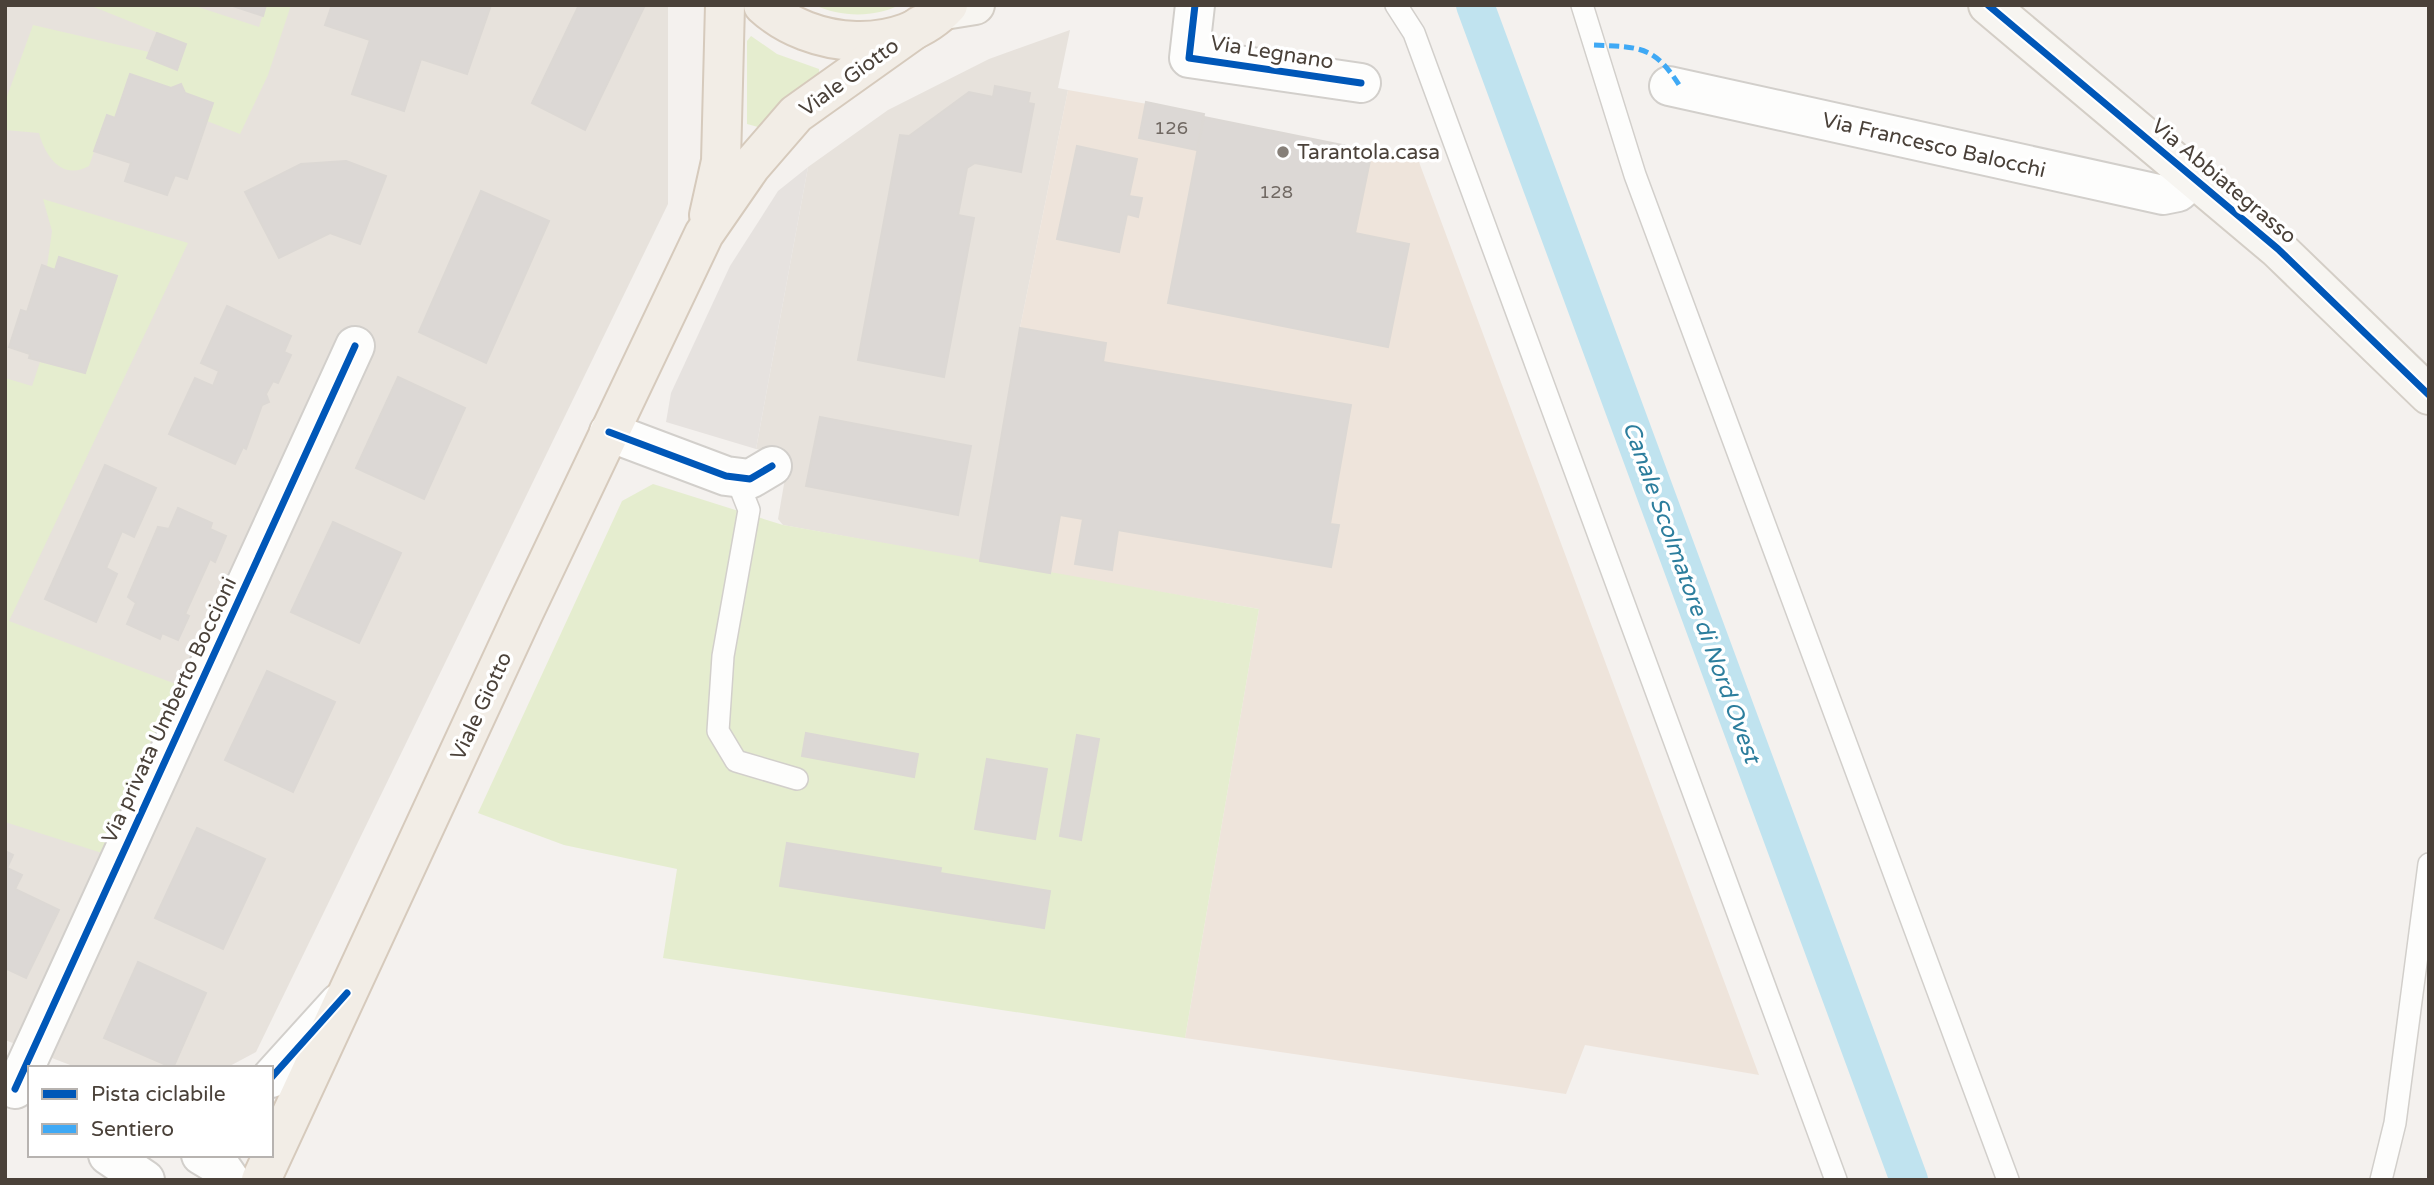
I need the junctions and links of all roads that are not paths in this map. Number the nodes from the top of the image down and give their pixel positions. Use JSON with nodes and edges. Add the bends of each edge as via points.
{"nodes":[{"id":1,"x":724,"y":5,"type":"edge"},
{"id":2,"x":763,"y":5,"type":"edge"},
{"id":3,"x":1195,"y":5,"type":"edge"},
{"id":4,"x":1396,"y":5,"type":"edge"},
{"id":5,"x":1582,"y":5,"type":"edge"},
{"id":6,"x":1988,"y":5,"type":"edge"},
{"id":7,"x":947,"y":11,"type":"edge"},
{"id":8,"x":1361,"y":83,"type":"dead end"},
{"id":9,"x":1669,"y":86,"type":"dead end"},
{"id":10,"x":2194,"y":178,"type":"junction"},
{"id":11,"x":704,"y":234,"type":"junction"},
{"id":12,"x":355,"y":346,"type":"dead end"},
{"id":13,"x":2429,"y":395,"type":"edge"},
{"id":14,"x":609,"y":432,"type":"junction"},
{"id":15,"x":772,"y":466,"type":"dead end"},
{"id":16,"x":736,"y":477,"type":"junction"},
{"id":17,"x":797,"y":779,"type":"dead end"},
{"id":18,"x":2429,"y":864,"type":"edge"},
{"id":19,"x":348,"y":993,"type":"junction"},
{"id":20,"x":32,"y":1066,"type":"edge"},
{"id":21,"x":28,"y":1074,"type":"edge"},
{"id":22,"x":273,"y":1075,"type":"edge"},
{"id":23,"x":20,"y":1092,"type":"edge"},
{"id":24,"x":273,"y":1154,"type":"edge"},
{"id":25,"x":97,"y":1157,"type":"edge"},
{"id":26,"x":111,"y":1157,"type":"edge"},
{"id":27,"x":204,"y":1157,"type":"edge"},
{"id":28,"x":272,"y":1157,"type":"edge"},
{"id":29,"x":120,"y":1180,"type":"edge"},
{"id":30,"x":145,"y":1180,"type":"edge"},
{"id":31,"x":230,"y":1180,"type":"edge"},
{"id":32,"x":261,"y":1180,"type":"edge"},
{"id":33,"x":1836,"y":1180,"type":"edge"},
{"id":34,"x":2008,"y":1180,"type":"edge"},
{"id":35,"x":2381,"y":1180,"type":"edge"}],
"edges":[{"from":1,"to":11,"type":"main road","name":"Viale Giotto","via":[[722,160]]},
{"from":2,"to":7,"type":"main road","name":"Viale Giotto","via":[[776,18],[805,33],[836,41],[884,39]]},
{"from":3,"to":8,"type":"street","name":"Via Legnano","via":[[1189,58]]},
{"from":4,"to":33,"type":"lane","via":[[1414,33]]},
{"from":5,"to":34,"type":"lane","via":[[1635,175]]},
{"from":6,"to":10,"type":"street","name":"Via Abbiategrasso"},
{"from":7,"to":11,"type":"main road","name":"Viale Giotto","via":[[796,114],[751,166]]},
{"from":9,"to":10,"type":"street","name":"Via Francesco Balocchi","via":[[2163,195],[2178,192]]},
{"from":10,"to":13,"type":"street","name":"Via Abbiategrasso","via":[[2278,249]]},
{"from":11,"to":14,"type":"main road","name":"Viale Giotto"},
{"from":12,"to":20,"type":"street","name":"Via privata Umberto Boccioni"},
{"from":14,"to":16,"type":"street"},
{"from":14,"to":19,"type":"main road","name":"Viale Giotto"},
{"from":15,"to":16,"type":"street","via":[[750,479]]},
{"from":16,"to":17,"type":"lane","via":[[749,510],[723,656],[718,731],[736,761]]},
{"from":18,"to":35,"type":"lane","via":[[2395,1123]]},
{"from":19,"to":22,"type":"street"},
{"from":19,"to":24,"type":"main road","name":"Viale Giotto"},
{"from":21,"to":23,"type":"street","name":"Via privata Umberto Boccioni"},
{"from":25,"to":29,"type":"street"},
{"from":26,"to":30,"type":"street"},
{"from":27,"to":31,"type":"street","via":[[221,1167]]},
{"from":28,"to":32,"type":"main road","name":"Viale Giotto"}]}
